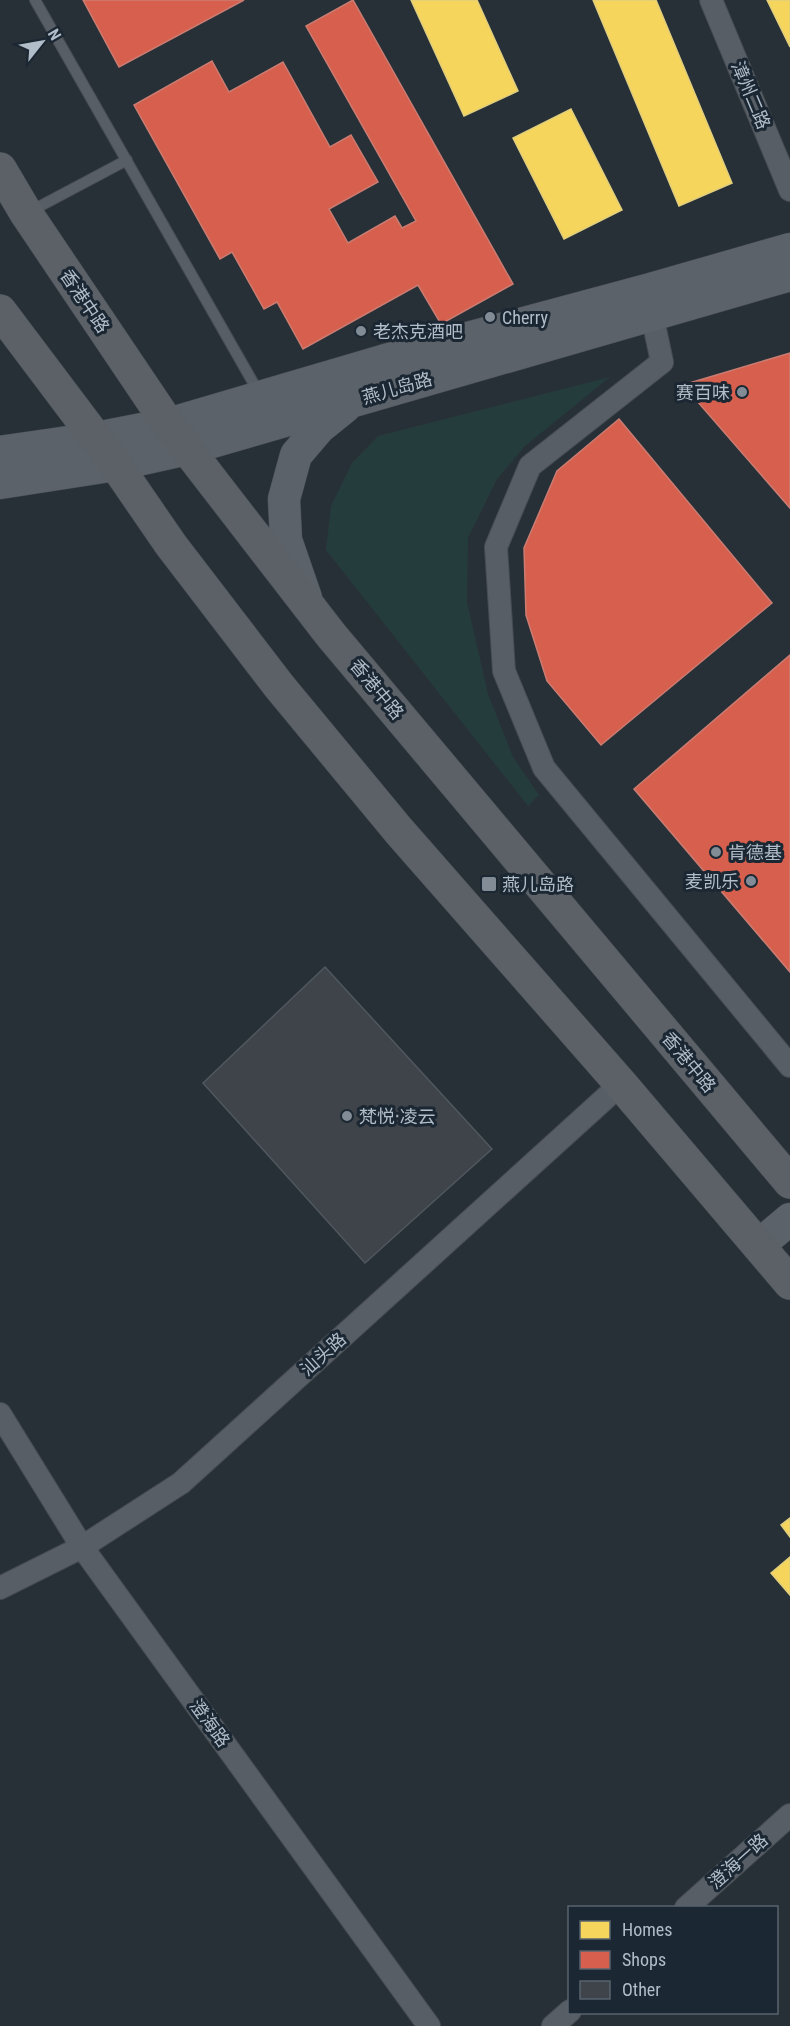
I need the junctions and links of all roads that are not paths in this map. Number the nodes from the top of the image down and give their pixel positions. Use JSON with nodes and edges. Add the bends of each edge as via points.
{"nodes":[{"id":1,"x":35,"y":0,"type":"edge"},
{"id":2,"x":711,"y":0,"type":"edge"},
{"id":3,"x":127,"y":160,"type":"junction"},
{"id":4,"x":0,"y":169,"type":"edge"},
{"id":5,"x":790,"y":190,"type":"edge"},
{"id":6,"x":26,"y":213,"type":"junction"},
{"id":7,"x":790,"y":249,"type":"edge"},
{"id":8,"x":790,"y":275,"type":"edge"},
{"id":9,"x":0,"y":311,"type":"edge"},
{"id":10,"x":652,"y":315,"type":"junction"},
{"id":11,"x":261,"y":396,"type":"junction"},
{"id":12,"x":352,"y":401,"type":"junction"},
{"id":13,"x":178,"y":436,"type":"junction"},
{"id":14,"x":96,"y":438,"type":"junction"},
{"id":15,"x":0,"y":452,"type":"edge"},
{"id":16,"x":116,"y":465,"type":"junction"},
{"id":17,"x":0,"y":483,"type":"edge"},
{"id":18,"x":309,"y":605,"type":"junction"},
{"id":19,"x":790,"y":1066,"type":"edge"},
{"id":20,"x":621,"y":1084,"type":"junction"},
{"id":21,"x":790,"y":1182,"type":"edge"},
{"id":22,"x":790,"y":1219,"type":"edge"},
{"id":23,"x":758,"y":1246,"type":"junction"},
{"id":24,"x":790,"y":1283,"type":"edge"},
{"id":25,"x":0,"y":1414,"type":"edge"},
{"id":26,"x":82,"y":1547,"type":"junction"},
{"id":27,"x":0,"y":1588,"type":"edge"},
{"id":28,"x":790,"y":1815,"type":"edge"},
{"id":29,"x":688,"y":1906,"type":"edge"},
{"id":30,"x":568,"y":2013,"type":"edge"},
{"id":31,"x":429,"y":2026,"type":"edge"},
{"id":32,"x":553,"y":2026,"type":"edge"}],
"edges":[{"from":1,"to":3,"type":"lane"},
{"from":2,"to":5,"type":"street","name":"漳州二路"},
{"from":3,"to":6,"type":"lane"},
{"from":3,"to":11,"type":"lane"},
{"from":4,"to":6,"type":"main road","name":"香港中路"},
{"from":6,"to":13,"type":"main road","name":"香港中路"},
{"from":7,"to":11,"type":"main road","name":"燕儿岛路"},
{"from":8,"to":10,"type":"main road","name":"燕儿岛路"},
{"from":9,"to":14,"type":"main road"},
{"from":10,"to":12,"type":"main road","name":"燕儿岛路"},
{"from":10,"to":19,"type":"street","via":[[662,362],[530,466],[496,547],[504,671],[544,768]]},
{"from":11,"to":13,"type":"main road","name":"燕儿岛路"},
{"from":12,"to":13,"type":"main road","name":"燕儿岛路"},
{"from":12,"to":18,"type":"main road","via":[[319,428],[296,455],[284,499],[286,540]]},
{"from":13,"to":14,"type":"main road","name":"燕儿岛路"},
{"from":13,"to":16,"type":"main road","name":"燕儿岛路"},
{"from":13,"to":18,"type":"main road","name":"香港中路"},
{"from":14,"to":15,"type":"main road","name":"燕儿岛路"},
{"from":14,"to":16,"type":"main road"},
{"from":16,"to":17,"type":"main road","name":"燕儿岛路"},
{"from":16,"to":20,"type":"main road","via":[[171,545],[279,686],[399,831]]},
{"from":18,"to":21,"type":"main road","name":"香港中路"},
{"from":20,"to":23,"type":"main road"},
{"from":20,"to":26,"type":"street","name":"汕头路","via":[[181,1483]]},
{"from":22,"to":23,"type":"main road"},
{"from":23,"to":24,"type":"main road"},
{"from":25,"to":26,"type":"street","name":"澄海路"},
{"from":26,"to":27,"type":"street","name":"汕头路"},
{"from":26,"to":31,"type":"street","name":"澄海路"},
{"from":28,"to":29,"type":"street","name":"澄海一路"},
{"from":30,"to":32,"type":"street"}]}
